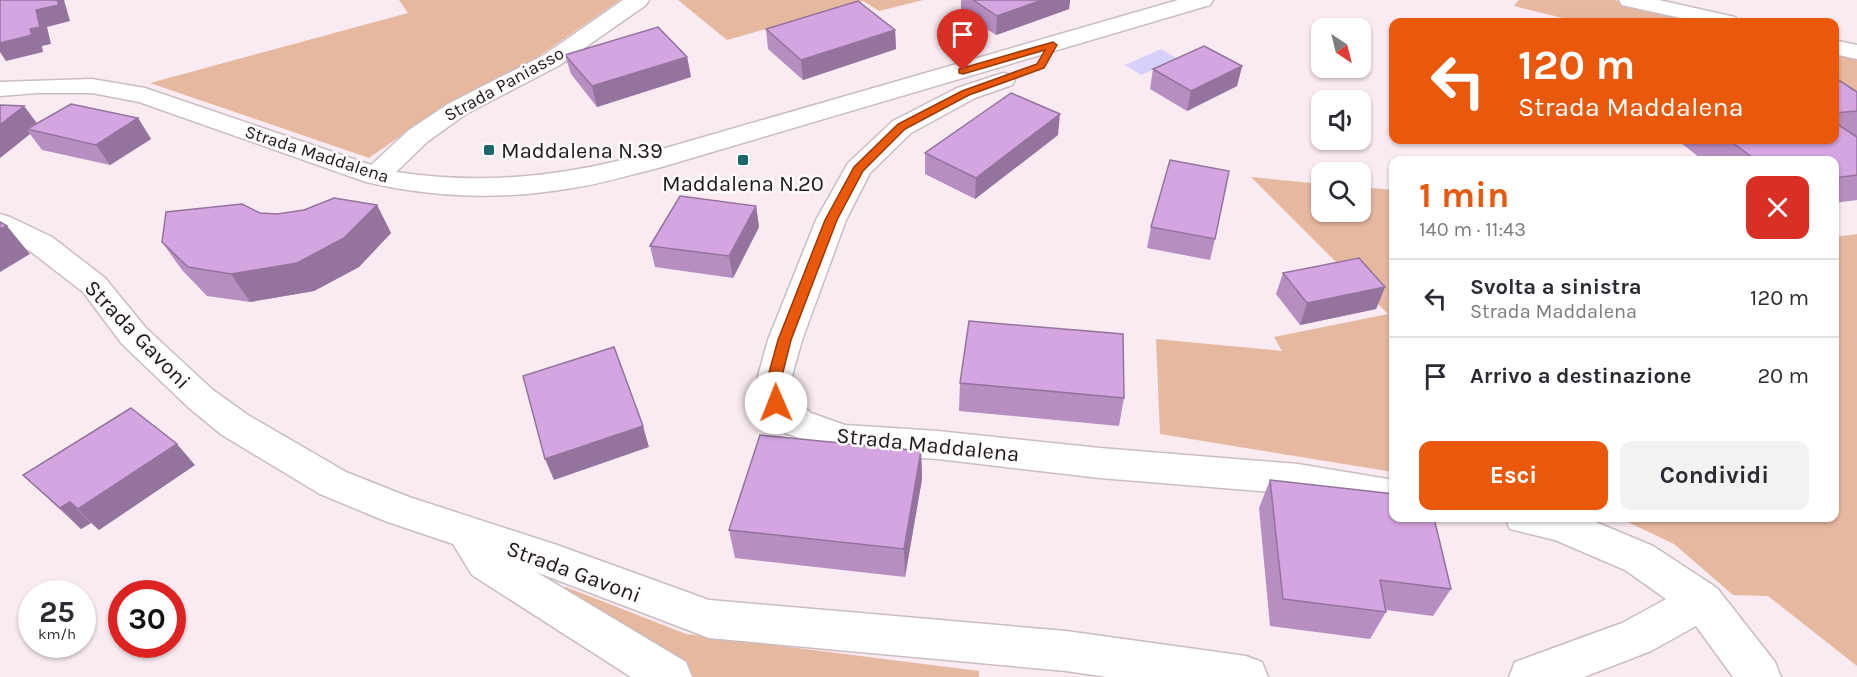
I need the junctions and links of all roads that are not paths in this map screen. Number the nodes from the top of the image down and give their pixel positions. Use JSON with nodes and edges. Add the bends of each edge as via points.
{"nodes":[{"id":1,"x":638,"y":0,"type":"edge"},
{"id":2,"x":1202,"y":0,"type":"edge"},
{"id":3,"x":1630,"y":0,"type":"edge"},
{"id":4,"x":1709,"y":18,"type":"edge"},
{"id":5,"x":1053,"y":45,"type":"junction"},
{"id":6,"x":1839,"y":48,"type":"edge"},
{"id":7,"x":1857,"y":52,"type":"edge"},
{"id":8,"x":0,"y":89,"type":"edge"},
{"id":9,"x":376,"y":176,"type":"junction"},
{"id":10,"x":0,"y":223,"type":"edge"},
{"id":11,"x":1389,"y":494,"type":"edge"},
{"id":12,"x":1548,"y":522,"type":"edge"},
{"id":13,"x":468,"y":534,"type":"junction"},
{"id":14,"x":1702,"y":601,"type":"junction"},
{"id":15,"x":670,"y":677,"type":"edge"},
{"id":16,"x":1246,"y":677,"type":"edge"},
{"id":17,"x":1531,"y":677,"type":"edge"},
{"id":18,"x":1759,"y":677,"type":"edge"}],
"edges":[{"from":1,"to":9,"type":"street","name":"Strada Paniasso","via":[[552,60],[457,109],[418,136]]},
{"from":2,"to":5,"type":"street","name":"Strada Maddalena"},
{"from":3,"to":4,"type":"street"},
{"from":5,"to":9,"type":"street","name":"Strada Maddalena","via":[[648,162],[560,182],[483,187]]},
{"from":5,"to":11,"type":"street","name":"Strada Maddalena","via":[[1041,66],[966,93],[902,127],[858,170],[831,220],[784,340],[775,376],[776,403],[798,423],[844,438],[1298,479]]},
{"from":6,"to":7,"type":"street"},
{"from":8,"to":9,"type":"street","name":"Strada Maddalena","via":[[92,86],[145,96]]},
{"from":10,"to":13,"type":"street","name":"Strada Gavoni","via":[[41,244],[94,285],[134,336],[235,425],[333,483]]},
{"from":12,"to":14,"type":"street","via":[[1639,558]]},
{"from":13,"to":15,"type":"street","via":[[486,563]]},
{"from":13,"to":16,"type":"street","name":"Strada Gavoni","via":[[567,565],[709,619],[1066,651]]},
{"from":14,"to":17,"type":"street","via":[[1636,637]]},
{"from":14,"to":18,"type":"street"}]}
